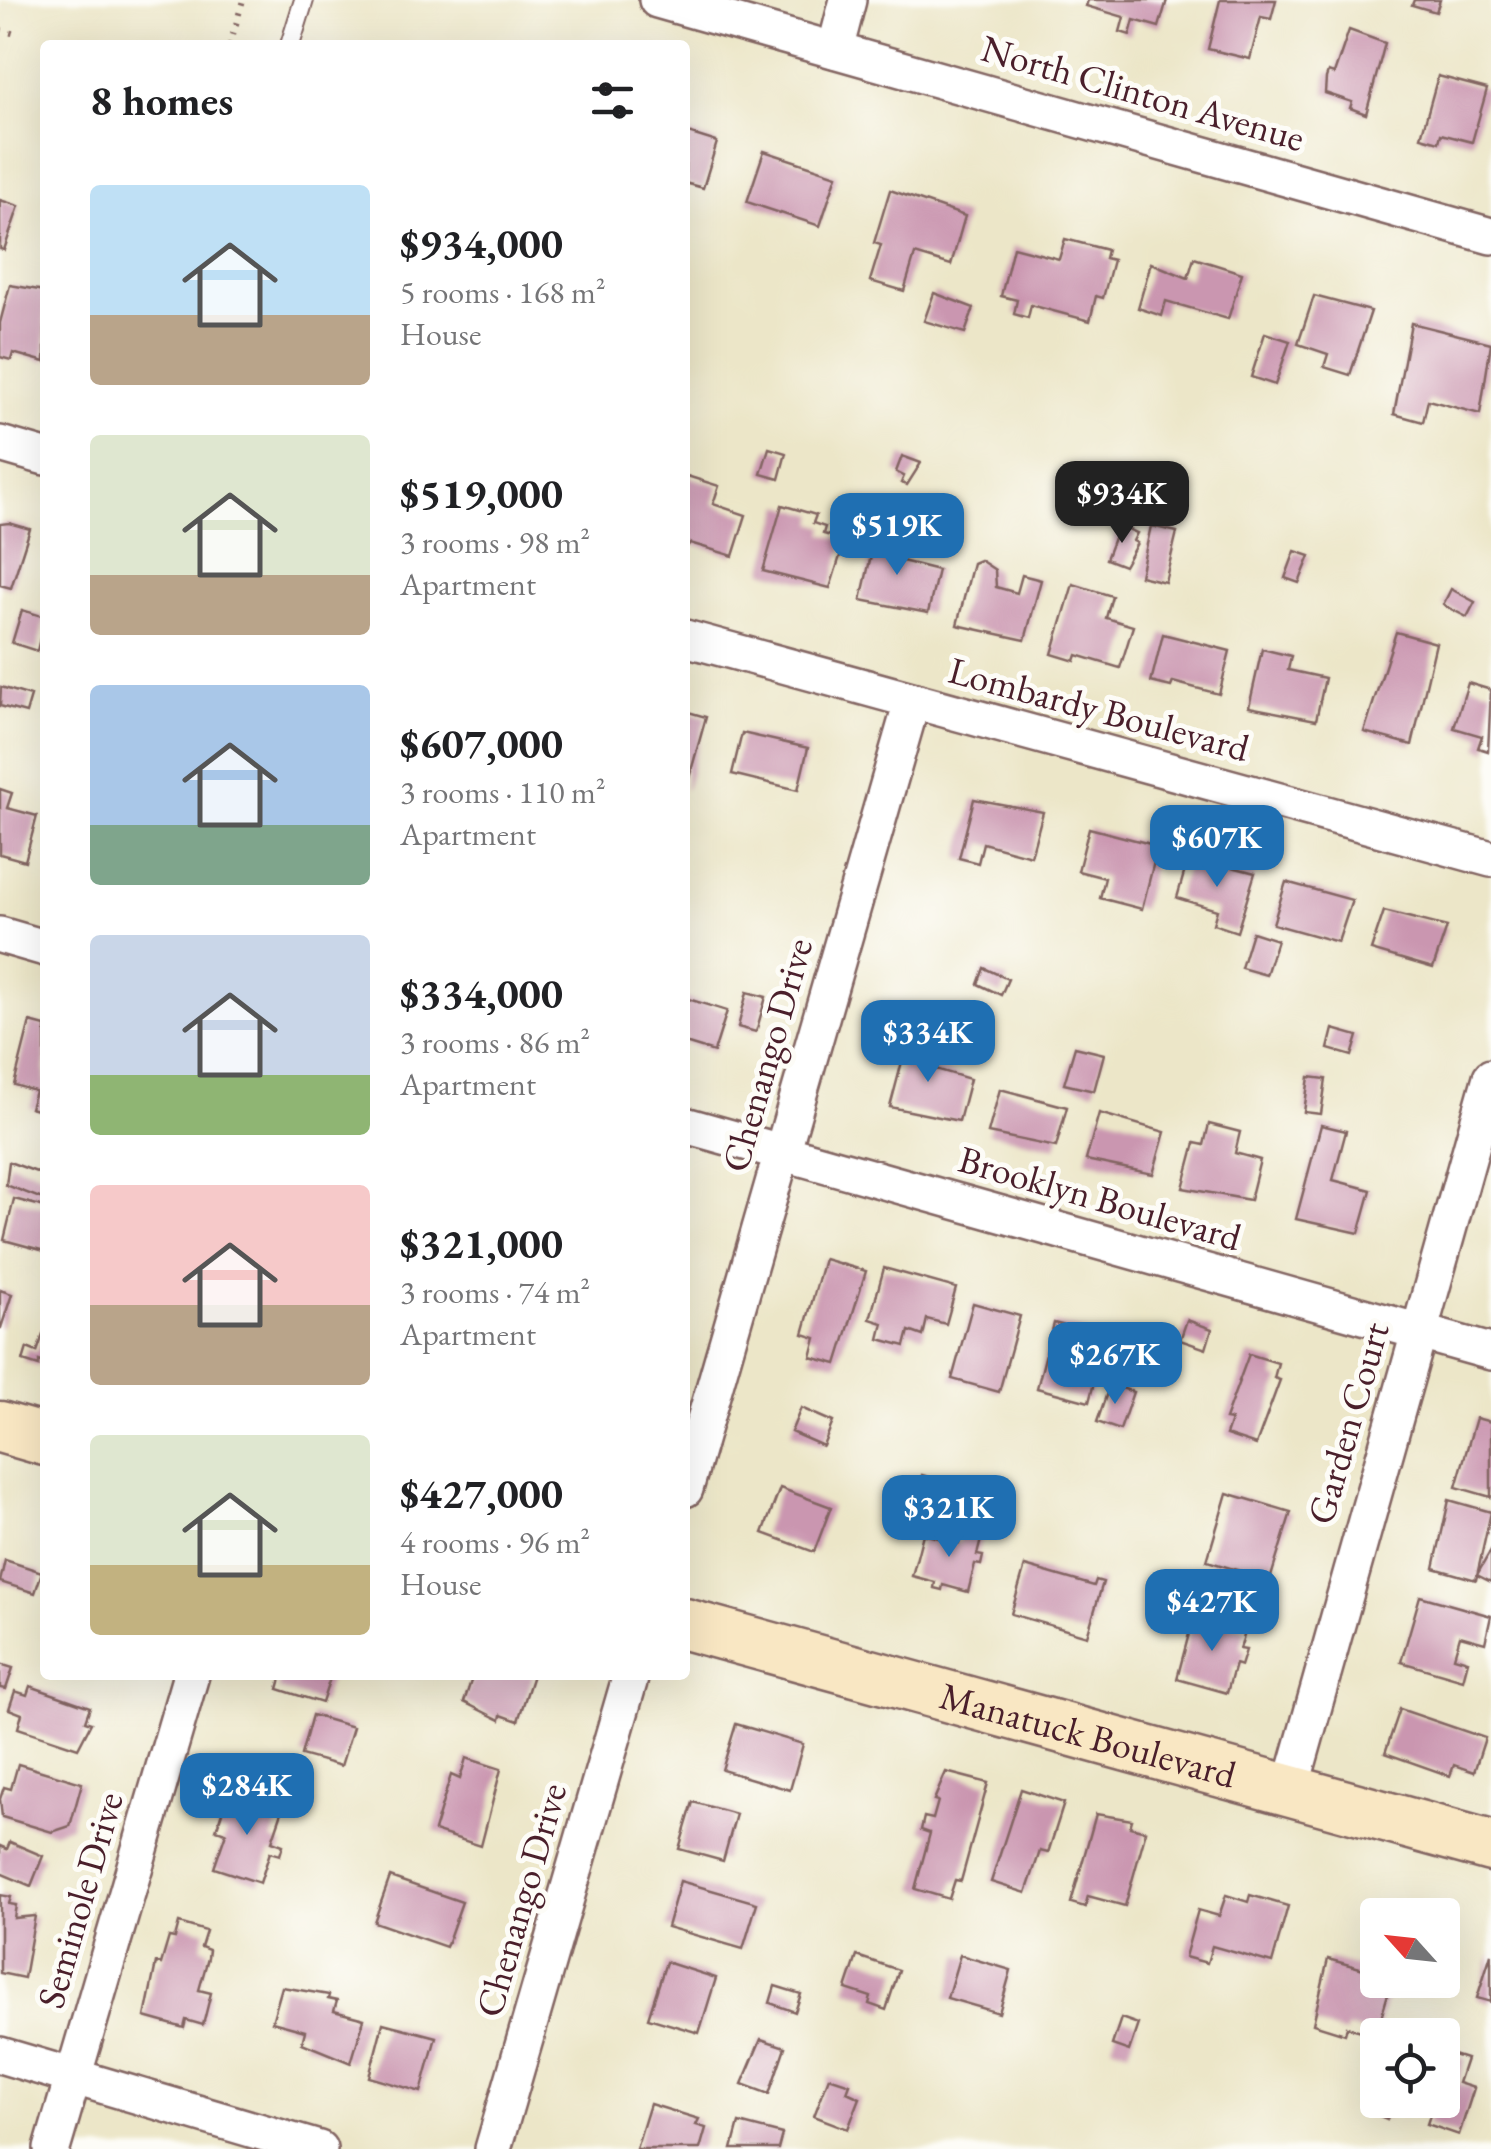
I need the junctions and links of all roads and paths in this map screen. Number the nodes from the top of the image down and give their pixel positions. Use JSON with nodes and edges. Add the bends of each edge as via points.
{"nodes":[{"id":1,"x":243,"y":0,"type":"edge"},
{"id":2,"x":304,"y":0,"type":"edge"},
{"id":3,"x":657,"y":0,"type":"edge"},
{"id":4,"x":848,"y":0,"type":"edge"},
{"id":5,"x":0,"y":30,"type":"edge"},
{"id":6,"x":16,"y":34,"type":"dead end"},
{"id":7,"x":231,"y":40,"type":"edge"},
{"id":8,"x":292,"y":40,"type":"edge"},
{"id":9,"x":834,"y":50,"type":"junction"},
{"id":10,"x":1491,"y":236,"type":"edge"},
{"id":11,"x":0,"y":444,"type":"edge"},
{"id":12,"x":40,"y":456,"type":"edge"},
{"id":13,"x":690,"y":639,"type":"edge"},
{"id":14,"x":912,"y":702,"type":"junction"},
{"id":15,"x":1491,"y":859,"type":"edge"},
{"id":16,"x":0,"y":935,"type":"edge"},
{"id":17,"x":40,"y":947,"type":"edge"},
{"id":18,"x":1491,"y":1078,"type":"edge"},
{"id":19,"x":690,"y":1127,"type":"edge"},
{"id":20,"x":783,"y":1153,"type":"junction"},
{"id":21,"x":1417,"y":1331,"type":"junction"},
{"id":22,"x":1491,"y":1352,"type":"edge"},
{"id":23,"x":0,"y":1427,"type":"edge"},
{"id":24,"x":40,"y":1439,"type":"edge"},
{"id":25,"x":690,"y":1472,"type":"edge"},
{"id":26,"x":690,"y":1625,"type":"edge"},
{"id":27,"x":190,"y":1680,"type":"edge"},
{"id":28,"x":630,"y":1680,"type":"edge"},
{"id":29,"x":1290,"y":1791,"type":"junction"},
{"id":30,"x":1491,"y":1846,"type":"edge"},
{"id":31,"x":0,"y":2055,"type":"edge"},
{"id":32,"x":73,"y":2076,"type":"junction"},
{"id":33,"x":52,"y":2149,"type":"edge"},
{"id":34,"x":319,"y":2149,"type":"edge"},
{"id":35,"x":492,"y":2149,"type":"edge"}],
"edges":[{"from":1,"to":7,"type":"path"},
{"from":2,"to":8,"type":"lane"},
{"from":3,"to":9,"type":"street","name":"North Clinton Avenue"},
{"from":4,"to":9,"type":"street"},
{"from":5,"to":6,"type":"path"},
{"from":9,"to":10,"type":"street","name":"North Clinton Avenue"},
{"from":11,"to":12,"type":"street"},
{"from":13,"to":14,"type":"street","name":"Lombardy Boulevard"},
{"from":14,"to":15,"type":"street","name":"Lombardy Boulevard"},
{"from":14,"to":20,"type":"street","name":"Chenango Drive"},
{"from":16,"to":17,"type":"street"},
{"from":18,"to":21,"type":"street","name":"Garden Court"},
{"from":19,"to":20,"type":"street","name":"Brooklyn Boulevard"},
{"from":20,"to":21,"type":"street","name":"Brooklyn Boulevard"},
{"from":20,"to":25,"type":"street","name":"Chenango Drive"},
{"from":21,"to":22,"type":"street","name":"Brooklyn Boulevard"},
{"from":21,"to":29,"type":"street","name":"Garden Court"},
{"from":23,"to":24,"type":"street"},
{"from":26,"to":29,"type":"street","name":"Manatuck Boulevard"},
{"from":27,"to":32,"type":"street","name":"Seminole Drive"},
{"from":28,"to":35,"type":"street","name":"Chenango Drive"},
{"from":29,"to":30,"type":"street","name":"Manatuck Boulevard"},
{"from":31,"to":32,"type":"street"},
{"from":32,"to":33,"type":"street","name":"Seminole Drive"},
{"from":32,"to":34,"type":"street"}]}
